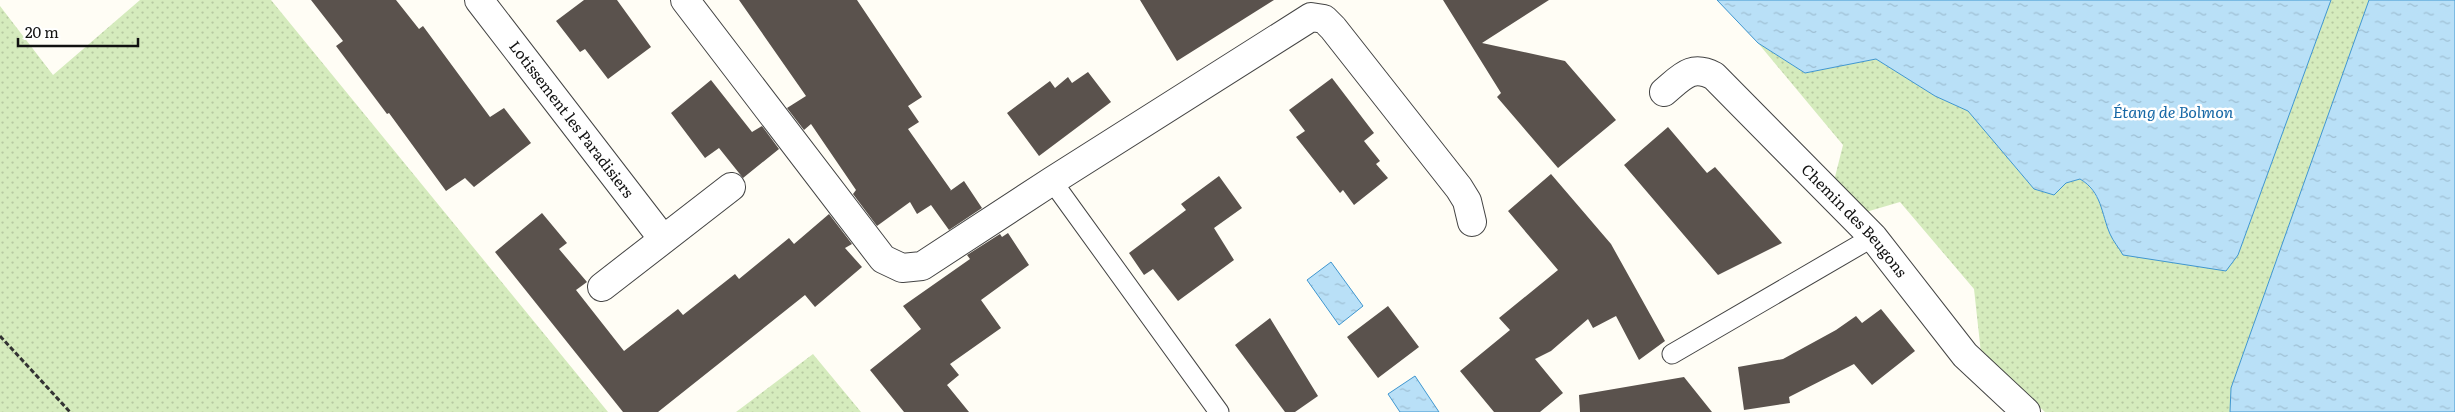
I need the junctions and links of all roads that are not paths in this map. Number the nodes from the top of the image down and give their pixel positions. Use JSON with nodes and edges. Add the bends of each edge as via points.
{"nodes":[{"id":1,"x":479,"y":0,"type":"edge"},
{"id":2,"x":685,"y":0,"type":"edge"},
{"id":3,"x":1664,"y":92,"type":"dead end"},
{"id":4,"x":1052,"y":180,"type":"junction"},
{"id":5,"x":731,"y":187,"type":"dead end"},
{"id":6,"x":1472,"y":222,"type":"dead end"},
{"id":7,"x":1873,"y":237,"type":"junction"},
{"id":8,"x":663,"y":239,"type":"junction"},
{"id":9,"x":602,"y":286,"type":"dead end"},
{"id":10,"x":1672,"y":354,"type":"dead end"},
{"id":11,"x":1218,"y":412,"type":"edge"},
{"id":12,"x":2026,"y":412,"type":"edge"}],
"edges":[{"from":1,"to":8,"type":"street","name":"Lotissement les Paradisiers"},
{"from":2,"to":4,"type":"street","via":[[883,259],[891,264],[902,268],[922,266]]},
{"from":3,"to":7,"type":"street","name":"Chemin des Beugons","via":[[1693,71],[1704,71],[1714,76]]},
{"from":4,"to":6,"type":"street","via":[[1311,17],[1324,19],[1459,188],[1467,201]]},
{"from":4,"to":11,"type":"lane"},
{"from":5,"to":8,"type":"street"},
{"from":7,"to":10,"type":"lane"},
{"from":7,"to":12,"type":"street","name":"Chemin des Beugons","via":[[1965,355]]},
{"from":8,"to":9,"type":"street"}]}
